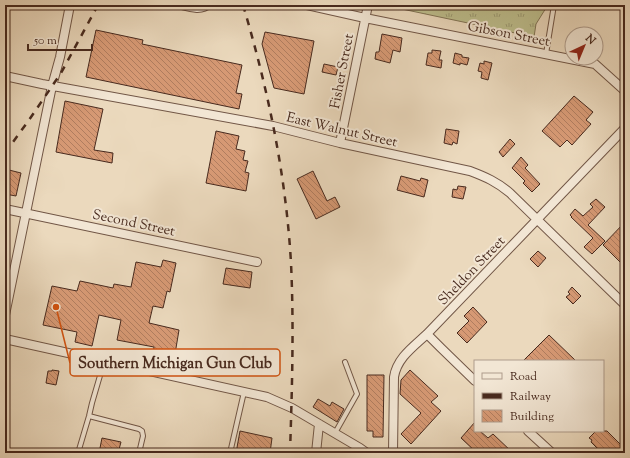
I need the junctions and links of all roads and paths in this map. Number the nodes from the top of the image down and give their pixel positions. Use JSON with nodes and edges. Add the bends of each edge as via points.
{"nodes":[{"id":1,"x":70,"y":5,"type":"edge"},
{"id":2,"x":173,"y":5,"type":"edge"},
{"id":3,"x":210,"y":5,"type":"edge"},
{"id":4,"x":307,"y":5,"type":"edge"},
{"id":5,"x":368,"y":5,"type":"edge"},
{"id":6,"x":554,"y":5,"type":"edge"},
{"id":7,"x":365,"y":18,"type":"junction"},
{"id":8,"x":546,"y":54,"type":"junction"},
{"id":9,"x":5,"y":76,"type":"edge"},
{"id":10,"x":52,"y":86,"type":"junction"},
{"id":11,"x":625,"y":91,"type":"edge"},
{"id":12,"x":625,"y":128,"type":"edge"},
{"id":13,"x":340,"y":142,"type":"junction"},
{"id":14,"x":5,"y":209,"type":"edge"},
{"id":15,"x":26,"y":213,"type":"junction"},
{"id":16,"x":537,"y":220,"type":"junction"},
{"id":17,"x":257,"y":262,"type":"dead end"},
{"id":18,"x":625,"y":305,"type":"edge"},
{"id":19,"x":5,"y":315,"type":"edge"},
{"id":20,"x":427,"y":334,"type":"junction"},
{"id":21,"x":5,"y":339,"type":"edge"},
{"id":22,"x":104,"y":362,"type":"junction"},
{"id":23,"x":345,"y":362,"type":"dead end"},
{"id":24,"x":474,"y":380,"type":"edge"},
{"id":25,"x":244,"y":392,"type":"junction"},
{"id":26,"x":90,"y":416,"type":"junction"},
{"id":27,"x":319,"y":424,"type":"junction"},
{"id":28,"x":529,"y":432,"type":"edge"},
{"id":29,"x":335,"y":433,"type":"junction"},
{"id":30,"x":78,"y":453,"type":"edge"},
{"id":31,"x":139,"y":453,"type":"edge"},
{"id":32,"x":230,"y":453,"type":"edge"},
{"id":33,"x":316,"y":453,"type":"edge"},
{"id":34,"x":367,"y":453,"type":"edge"},
{"id":35,"x":393,"y":453,"type":"edge"},
{"id":36,"x":552,"y":453,"type":"edge"}],
"edges":[{"from":1,"to":10,"type":"street"},
{"from":2,"to":3,"type":"lane","via":[[203,10]]},
{"from":4,"to":7,"type":"street","name":"Gibson Street"},
{"from":5,"to":7,"type":"street","name":"Fisher Street"},
{"from":6,"to":8,"type":"lane"},
{"from":7,"to":8,"type":"street","name":"Gibson Street"},
{"from":7,"to":13,"type":"street","name":"Fisher Street"},
{"from":8,"to":11,"type":"street","name":"Gibson Street","via":[[595,64]]},
{"from":9,"to":10,"type":"street","name":"East Walnut Street"},
{"from":10,"to":13,"type":"street","name":"East Walnut Street","via":[[273,126]]},
{"from":10,"to":15,"type":"street"},
{"from":12,"to":16,"type":"street","name":"Sheldon Street"},
{"from":13,"to":16,"type":"street","name":"East Walnut Street","via":[[481,175],[500,185]]},
{"from":14,"to":15,"type":"street","name":"Second Street"},
{"from":15,"to":17,"type":"street","name":"Second Street"},
{"from":15,"to":19,"type":"street"},
{"from":16,"to":18,"type":"street","name":"East Walnut Street"},
{"from":16,"to":20,"type":"street","name":"Sheldon Street"},
{"from":20,"to":24,"type":"street"},
{"from":20,"to":35,"type":"street","name":"Sheldon Street","via":[[400,360],[395,369]]},
{"from":21,"to":22,"type":"street"},
{"from":22,"to":25,"type":"street"},
{"from":22,"to":26,"type":"lane"},
{"from":23,"to":29,"type":"lane","via":[[357,394]]},
{"from":25,"to":27,"type":"street","via":[[277,401]]},
{"from":25,"to":32,"type":"lane"},
{"from":26,"to":30,"type":"lane"},
{"from":26,"to":31,"type":"lane","via":[[132,426],[142,431]]},
{"from":27,"to":29,"type":"street"},
{"from":27,"to":33,"type":"street"},
{"from":28,"to":36,"type":"street"},
{"from":29,"to":34,"type":"street"}]}
